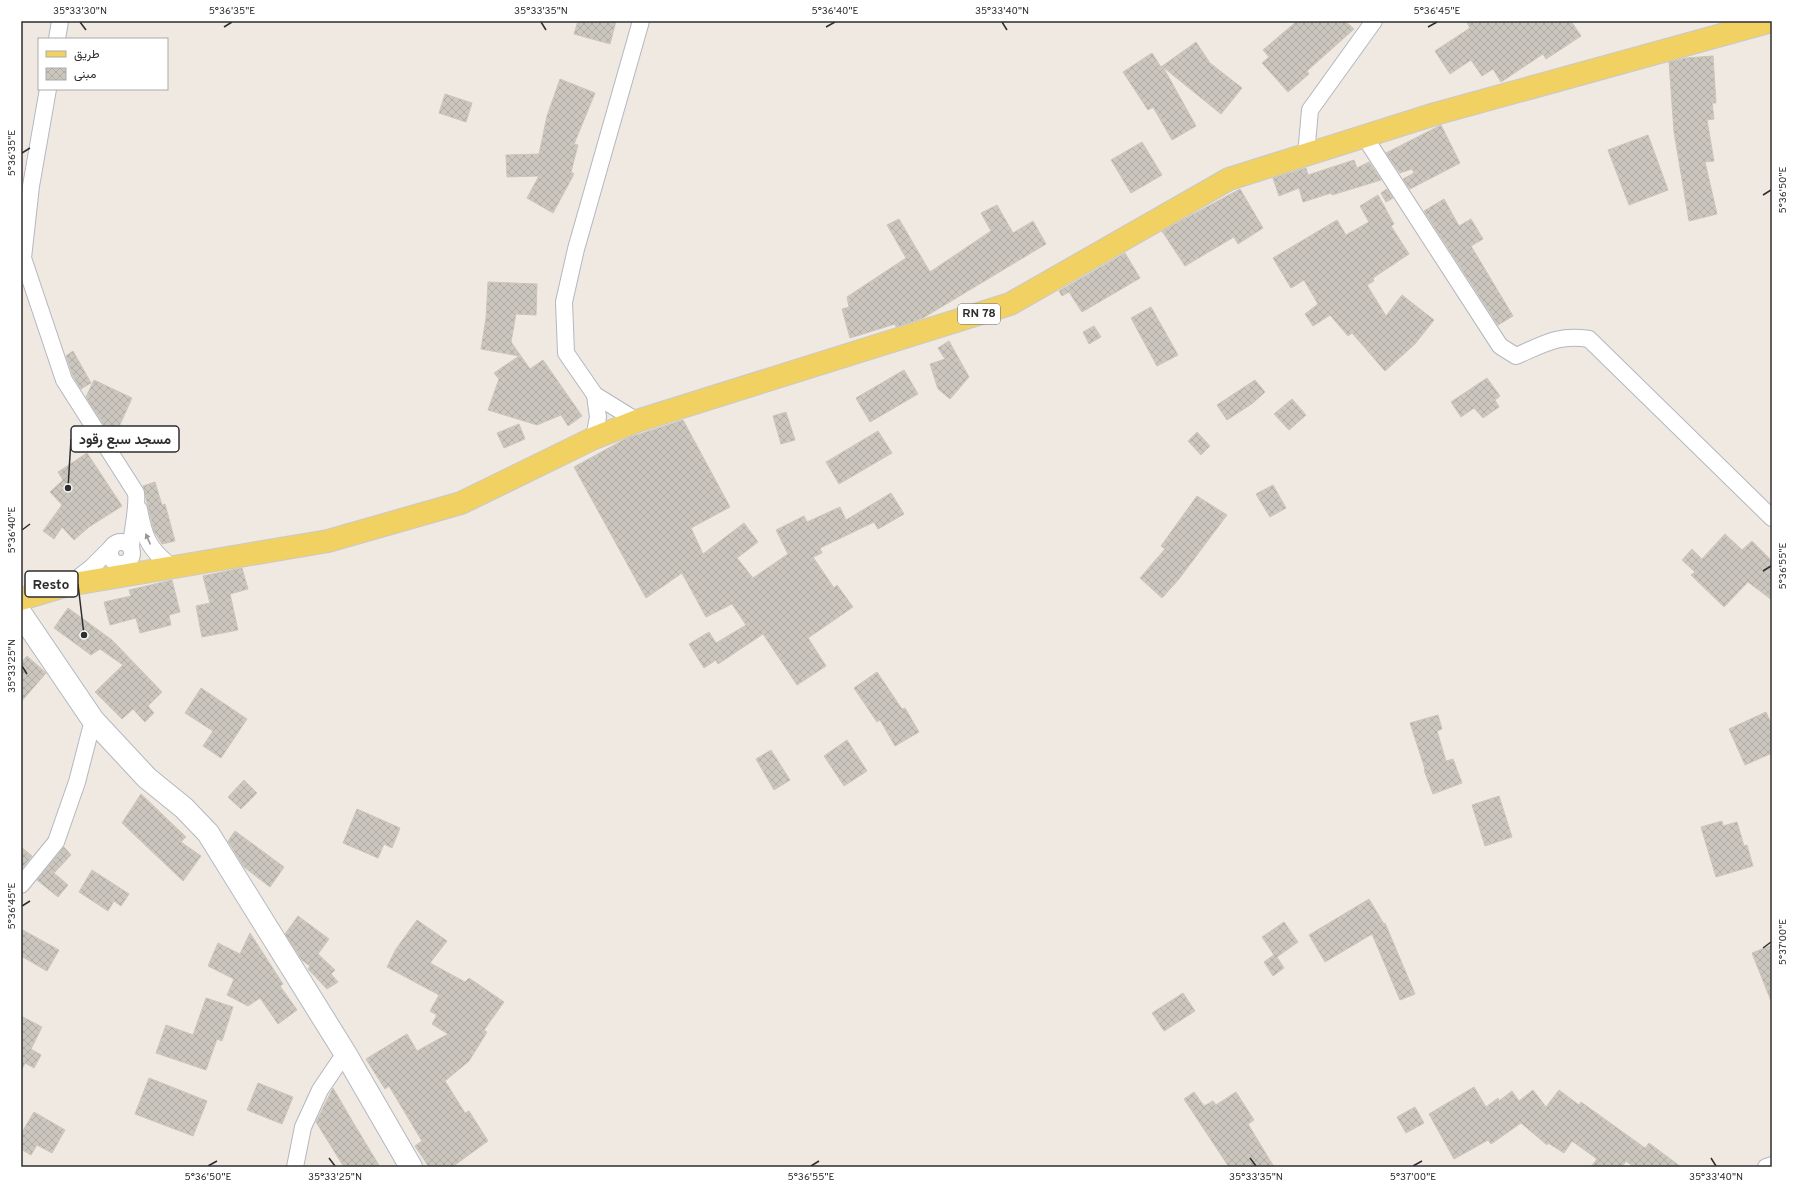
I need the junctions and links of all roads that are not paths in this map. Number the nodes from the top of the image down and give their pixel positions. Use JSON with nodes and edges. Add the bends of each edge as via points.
{"nodes":[{"id":1,"x":60,"y":21,"type":"edge"},
{"id":2,"x":641,"y":21,"type":"edge"},
{"id":3,"x":1374,"y":21,"type":"edge"},
{"id":4,"x":1772,"y":21,"type":"edge"},
{"id":5,"x":57,"y":38,"type":"edge"},
{"id":6,"x":48,"y":90,"type":"edge"},
{"id":7,"x":1364,"y":136,"type":"junction"},
{"id":8,"x":1306,"y":155,"type":"junction"},
{"id":9,"x":26,"y":281,"type":"edge"},
{"id":10,"x":595,"y":395,"type":"junction"},
{"id":11,"x":637,"y":421,"type":"junction"},
{"id":12,"x":594,"y":438,"type":"junction"},
{"id":13,"x":136,"y":510,"type":"junction"},
{"id":14,"x":1772,"y":518,"type":"edge"},
{"id":15,"x":123,"y":547,"type":"junction"},
{"id":16,"x":171,"y":566,"type":"junction"},
{"id":17,"x":68,"y":585,"type":"junction"},
{"id":18,"x":21,"y":599,"type":"edge"},
{"id":19,"x":21,"y":614,"type":"edge"},
{"id":20,"x":93,"y":720,"type":"junction"},
{"id":21,"x":21,"y":885,"type":"edge"},
{"id":22,"x":345,"y":1053,"type":"junction"},
{"id":23,"x":1772,"y":1164,"type":"edge"},
{"id":24,"x":295,"y":1167,"type":"edge"},
{"id":25,"x":411,"y":1167,"type":"edge"},
{"id":26,"x":1766,"y":1167,"type":"edge"}],
"edges":[{"from":1,"to":5,"type":"street"},
{"from":2,"to":10,"type":"street","via":[[576,249],[564,302],[566,353]]},
{"from":3,"to":8,"type":"street","via":[[1310,110]]},
{"from":4,"to":7,"type":"main road","number":"RN 78"},
{"from":6,"to":9,"type":"street","via":[[31,186],[23,258]]},
{"from":7,"to":8,"type":"main road","number":"RN 78"},
{"from":7,"to":14,"type":"street","via":[[1500,346],[1516,356],[1558,338],[1574,336],[1589,339]]},
{"from":8,"to":11,"type":"main road","number":"RN 78","via":[[1229,179],[1010,304]]},
{"from":9,"to":13,"type":"street","via":[[64,380],[130,482],[136,493]]},
{"from":10,"to":11,"type":"street"},
{"from":10,"to":12,"type":"street","via":[[598,417]]},
{"from":11,"to":12,"type":"main road","number":"RN 78"},
{"from":12,"to":16,"type":"main road","number":"RN 78","via":[[461,503],[328,541]]},
{"from":13,"to":15,"type":"street"},
{"from":16,"to":13,"type":"street","one_way":true,"via":[[156,556]]},
{"from":15,"to":16,"type":"street","via":[[150,560]]},
{"from":15,"to":17,"type":"street"},
{"from":15,"to":17,"type":"street","via":[[112,558],[121,564]]},
{"from":16,"to":17,"type":"main road","number":"RN 78"},
{"from":17,"to":18,"type":"main road","number":"RN 78"},
{"from":19,"to":20,"type":"main road"},
{"from":20,"to":21,"type":"street","via":[[77,782],[56,842]]},
{"from":20,"to":22,"type":"main road","via":[[147,778],[184,808],[208,833]]},
{"from":22,"to":24,"type":"street","via":[[320,1090],[303,1127]]},
{"from":22,"to":25,"type":"main road"},
{"from":23,"to":26,"type":"street"}]}
